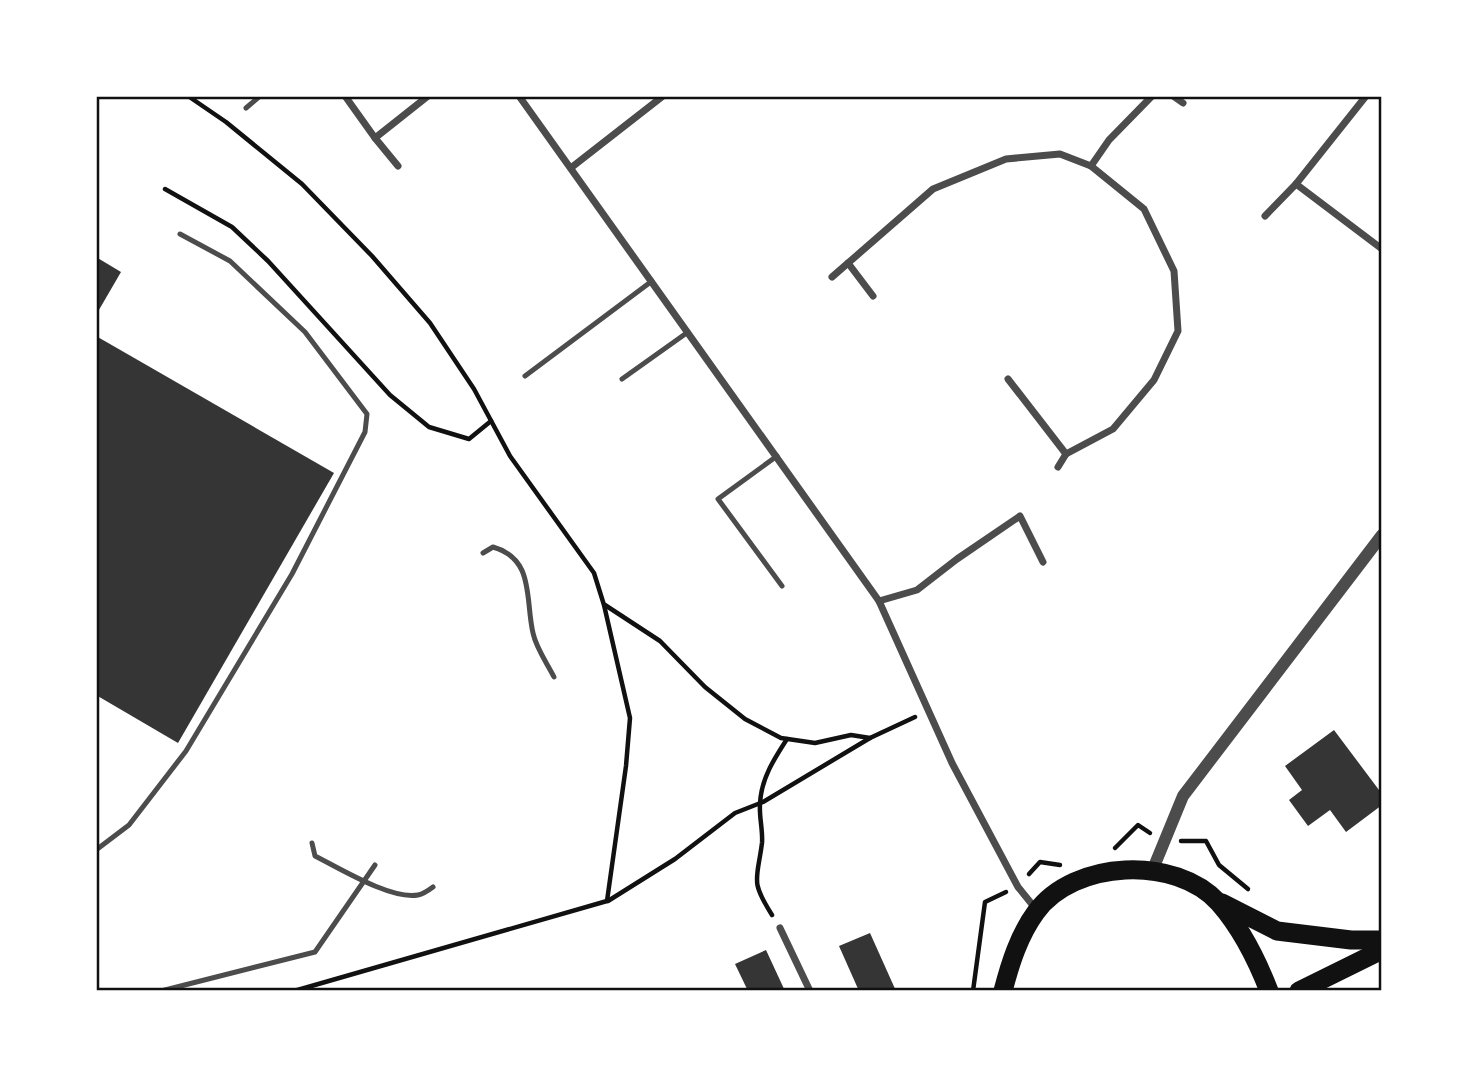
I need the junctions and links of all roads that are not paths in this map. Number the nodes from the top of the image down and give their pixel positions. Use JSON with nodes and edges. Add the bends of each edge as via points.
{"nodes":[{"id":1,"x":260,"y":96,"type":"edge"},
{"id":2,"x":345,"y":96,"type":"edge"},
{"id":3,"x":428,"y":96,"type":"edge"},
{"id":4,"x":519,"y":96,"type":"edge"},
{"id":5,"x":663,"y":96,"type":"edge"},
{"id":6,"x":1152,"y":96,"type":"edge"},
{"id":7,"x":1173,"y":96,"type":"edge"},
{"id":8,"x":1366,"y":96,"type":"edge"},
{"id":9,"x":1183,"y":103,"type":"dead end"},
{"id":10,"x":246,"y":107,"type":"dead end"},
{"id":11,"x":375,"y":138,"type":"junction"},
{"id":12,"x":398,"y":166,"type":"dead end"},
{"id":13,"x":1091,"y":166,"type":"junction"},
{"id":14,"x":572,"y":167,"type":"junction"},
{"id":15,"x":1296,"y":184,"type":"junction"},
{"id":16,"x":1265,"y":216,"type":"dead end"},
{"id":17,"x":180,"y":234,"type":"dead end"},
{"id":18,"x":1382,"y":250,"type":"edge"},
{"id":19,"x":848,"y":263,"type":"junction"},
{"id":20,"x":832,"y":277,"type":"dead end"},
{"id":21,"x":653,"y":281,"type":"junction"},
{"id":22,"x":873,"y":296,"type":"dead end"},
{"id":23,"x":688,"y":331,"type":"junction"},
{"id":24,"x":525,"y":376,"type":"dead end"},
{"id":25,"x":622,"y":379,"type":"dead end"},
{"id":26,"x":1008,"y":379,"type":"dead end"},
{"id":27,"x":1066,"y":454,"type":"junction"},
{"id":28,"x":777,"y":456,"type":"junction"},
{"id":29,"x":1058,"y":467,"type":"dead end"},
{"id":30,"x":1382,"y":535,"type":"edge"},
{"id":31,"x":483,"y":553,"type":"dead end"},
{"id":32,"x":1043,"y":562,"type":"dead end"},
{"id":33,"x":782,"y":586,"type":"dead end"},
{"id":34,"x":880,"y":601,"type":"junction"},
{"id":35,"x":554,"y":677,"type":"dead end"},
{"id":36,"x":312,"y":843,"type":"dead end"},
{"id":37,"x":96,"y":850,"type":"edge"},
{"id":38,"x":375,"y":865,"type":"dead end"},
{"id":39,"x":1153,"y":869,"type":"junction"},
{"id":40,"x":365,"y":881,"type":"junction"},
{"id":41,"x":433,"y":887,"type":"dead end"},
{"id":42,"x":1218,"y":901,"type":"junction"},
{"id":43,"x":1037,"y":910,"type":"junction"},
{"id":44,"x":780,"y":928,"type":"road end"},
{"id":45,"x":1382,"y":940,"type":"edge"},
{"id":46,"x":1382,"y":950,"type":"edge"},
{"id":47,"x":161,"y":991,"type":"edge"},
{"id":48,"x":810,"y":991,"type":"edge"},
{"id":49,"x":1003,"y":991,"type":"edge"},
{"id":50,"x":1269,"y":991,"type":"edge"},
{"id":51,"x":1299,"y":991,"type":"edge"}],
"edges":[{"from":1,"to":10,"type":"lane"},
{"from":2,"to":11,"type":"street"},
{"from":3,"to":11,"type":"street"},
{"from":4,"to":14,"type":"street"},
{"from":5,"to":14,"type":"street"},
{"from":6,"to":13,"type":"street","via":[[1109,140]]},
{"from":7,"to":9,"type":"street"},
{"from":8,"to":15,"type":"street"},
{"from":11,"to":12,"type":"street"},
{"from":13,"to":19,"type":"street","via":[[1060,154],[1006,159],[933,190]]},
{"from":13,"to":27,"type":"street","via":[[1144,209],[1174,271],[1178,331],[1154,380],[1113,429]]},
{"from":14,"to":21,"type":"street"},
{"from":15,"to":16,"type":"street"},
{"from":15,"to":18,"type":"street"},
{"from":17,"to":37,"type":"lane","via":[[230,261],[305,332],[367,414],[365,432],[292,574],[186,751],[129,825]]},
{"from":19,"to":20,"type":"street"},
{"from":19,"to":22,"type":"street"},
{"from":21,"to":23,"type":"street"},
{"from":21,"to":24,"type":"lane"},
{"from":23,"to":25,"type":"lane"},
{"from":23,"to":28,"type":"street"},
{"from":26,"to":27,"type":"street"},
{"from":27,"to":29,"type":"street"},
{"from":28,"to":33,"type":"lane","via":[[719,499]]},
{"from":28,"to":34,"type":"street"},
{"from":30,"to":39,"type":"street","via":[[1183,796]]},
{"from":31,"to":35,"type":"lane","via":[[493,547],[502,549],[527,574],[533,635]]},
{"from":32,"to":34,"type":"street","via":[[1020,516],[918,590]]},
{"from":34,"to":43,"type":"street","via":[[989,836]]},
{"from":36,"to":40,"type":"lane","via":[[316,856]]},
{"from":38,"to":40,"type":"lane"},
{"from":39,"to":42,"type":"highway","via":[[1198,886]]},
{"from":39,"to":43,"type":"highway","via":[[1085,878],[1068,885]]},
{"from":40,"to":41,"type":"lane","via":[[418,895]]},
{"from":40,"to":47,"type":"lane","via":[[315,952]]},
{"from":42,"to":45,"type":"highway","via":[[1277,931]]},
{"from":42,"to":50,"type":"highway","via":[[1243,937]]},
{"from":43,"to":49,"type":"highway","via":[[1019,943]]},
{"from":44,"to":48,"type":"street"},
{"from":46,"to":51,"type":"highway"}]}
